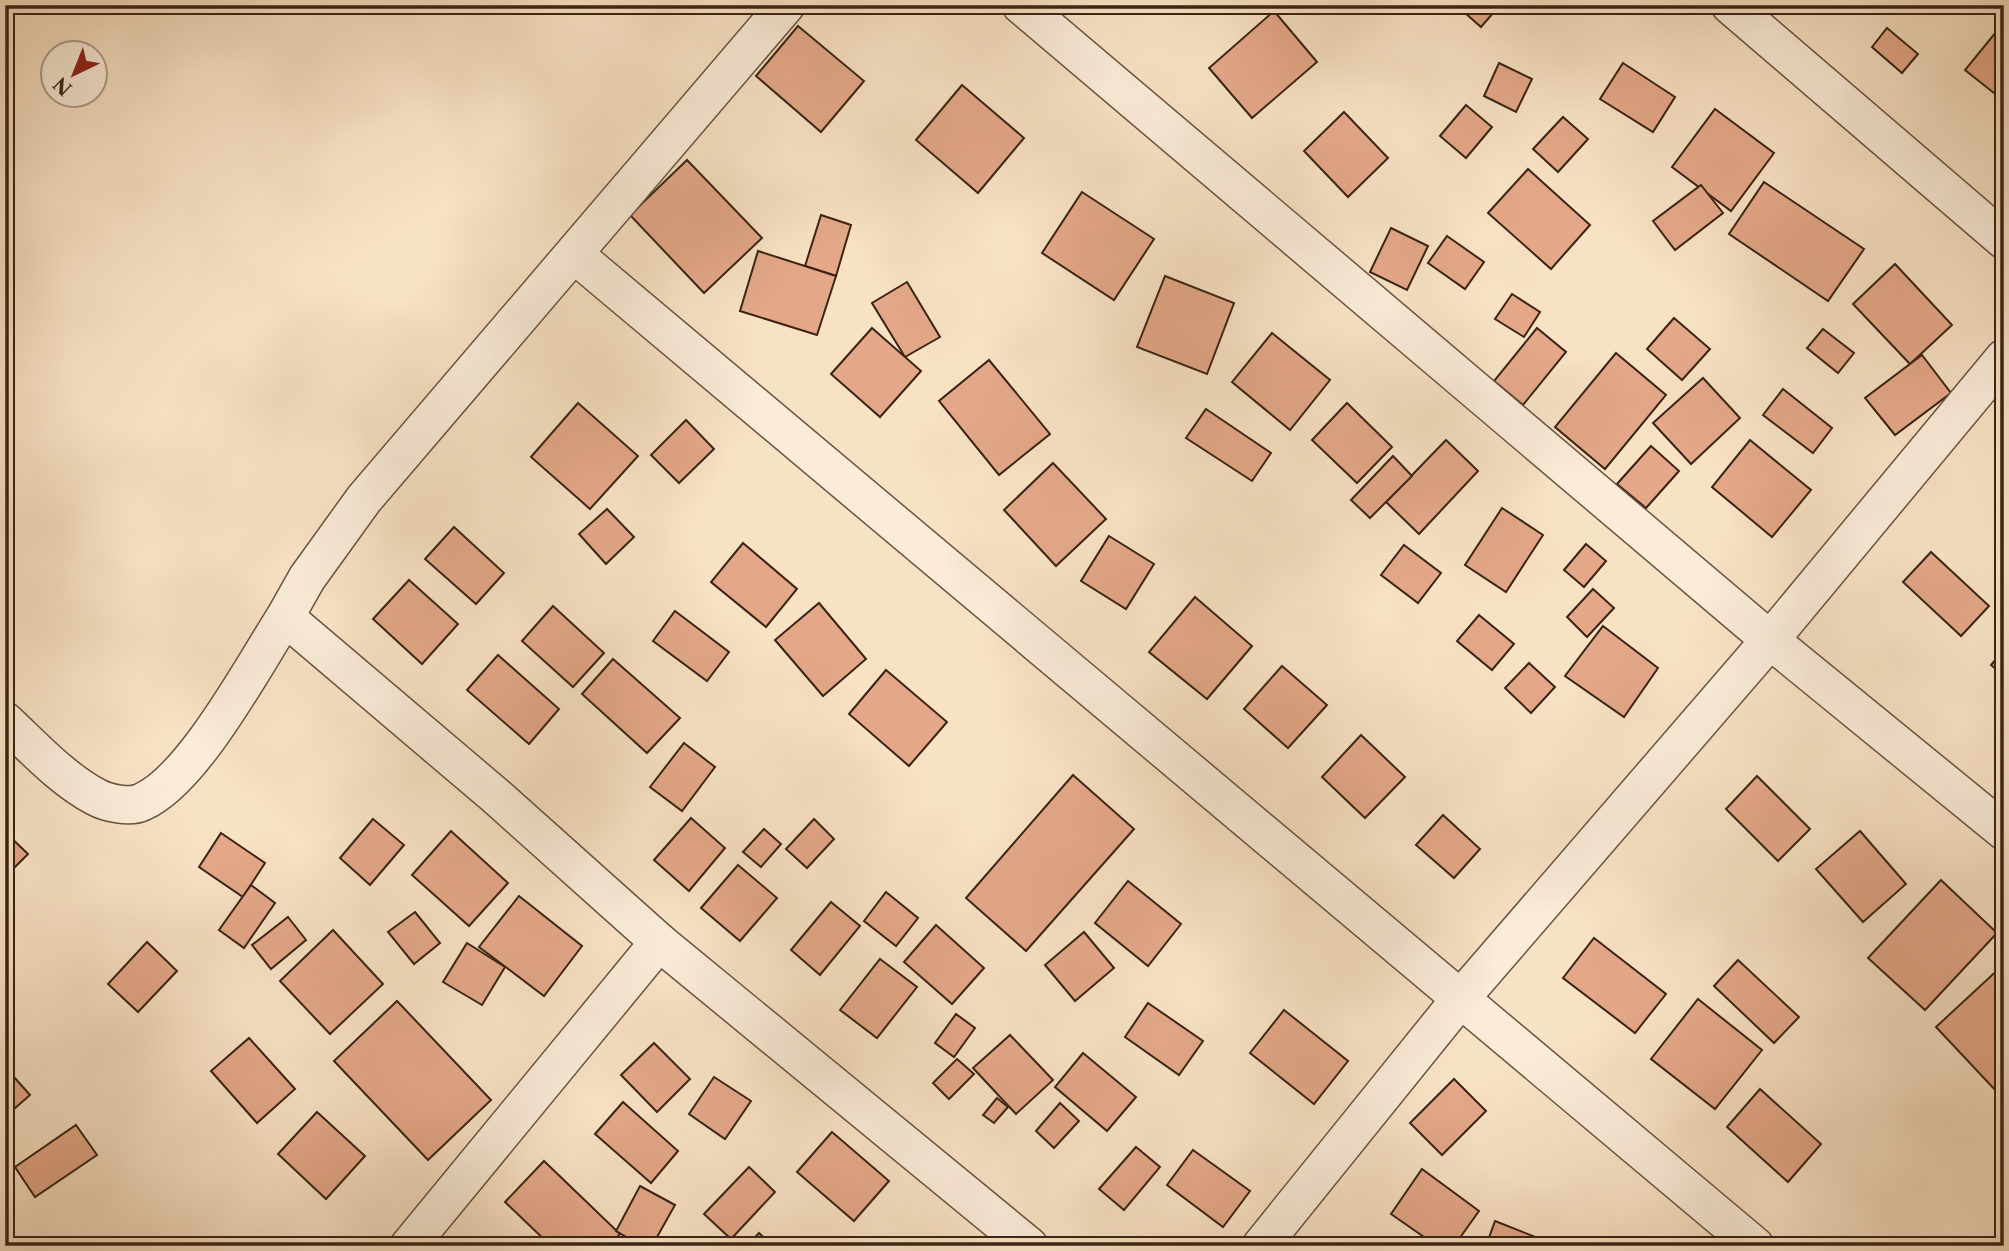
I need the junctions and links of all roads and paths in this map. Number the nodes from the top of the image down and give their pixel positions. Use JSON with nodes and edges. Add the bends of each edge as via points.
{"nodes":[{"id":1,"x":786,"y":5,"type":"edge"},
{"id":2,"x":1021,"y":5,"type":"edge"},
{"id":3,"x":1730,"y":5,"type":"edge"},
{"id":4,"x":2004,"y":240,"type":"edge"},
{"id":5,"x":574,"y":254,"type":"junction"},
{"id":6,"x":2004,"y":358,"type":"edge"},
{"id":7,"x":285,"y":617,"type":"junction"},
{"id":8,"x":1770,"y":640,"type":"junction"},
{"id":9,"x":5,"y":721,"type":"edge"},
{"id":10,"x":2004,"y":831,"type":"edge"},
{"id":11,"x":659,"y":942,"type":"junction"},
{"id":12,"x":1461,"y":998,"type":"junction"},
{"id":13,"x":409,"y":1246,"type":"edge"},
{"id":14,"x":1029,"y":1246,"type":"edge"},
{"id":15,"x":1261,"y":1246,"type":"edge"},
{"id":16,"x":1755,"y":1246,"type":"edge"}],
"edges":[{"from":1,"to":5,"type":"street"},
{"from":2,"to":8,"type":"street"},
{"from":3,"to":4,"type":"street"},
{"from":5,"to":7,"type":"street","via":[[364,499]]},
{"from":5,"to":12,"type":"street"},
{"from":6,"to":8,"type":"street"},
{"from":7,"to":9,"type":"street","via":[[203,742],[171,782],[141,803],[119,804],[97,797]]},
{"from":7,"to":11,"type":"street","via":[[498,797]]},
{"from":8,"to":10,"type":"street"},
{"from":8,"to":12,"type":"street"},
{"from":11,"to":13,"type":"street"},
{"from":11,"to":14,"type":"street"},
{"from":12,"to":15,"type":"street"},
{"from":12,"to":16,"type":"street"}]}
